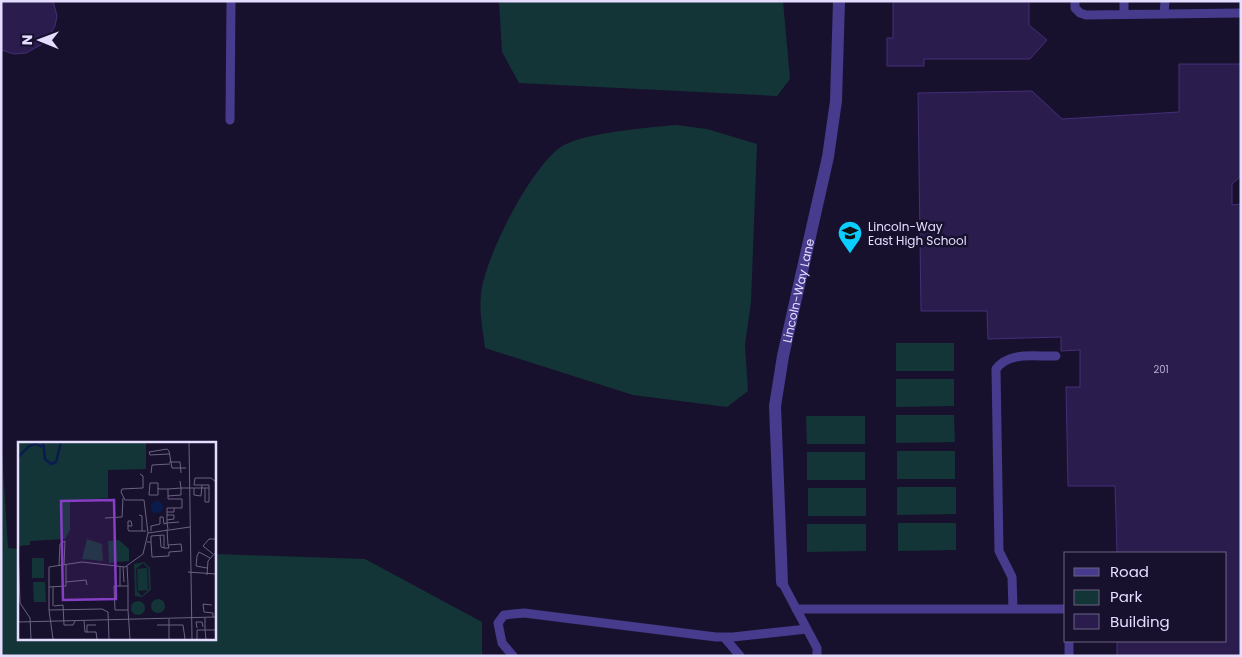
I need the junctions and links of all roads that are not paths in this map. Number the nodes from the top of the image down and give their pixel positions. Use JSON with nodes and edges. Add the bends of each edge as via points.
{"nodes":[{"id":1,"x":232,"y":1,"type":"edge"},
{"id":2,"x":839,"y":1,"type":"edge"},
{"id":3,"x":1075,"y":1,"type":"edge"},
{"id":4,"x":1124,"y":1,"type":"edge"},
{"id":5,"x":1164,"y":1,"type":"edge"},
{"id":6,"x":1241,"y":13,"type":"edge"},
{"id":7,"x":1124,"y":14,"type":"junction"},
{"id":8,"x":1164,"y":14,"type":"junction"},
{"id":9,"x":230,"y":120,"type":"dead end"},
{"id":10,"x":1056,"y":356,"type":"dead end"},
{"id":11,"x":782,"y":582,"type":"joint"},
{"id":12,"x":796,"y":609,"type":"junction"},
{"id":13,"x":1013,"y":609,"type":"junction"},
{"id":14,"x":1064,"y":609,"type":"edge"},
{"id":15,"x":807,"y":629,"type":"junction"},
{"id":16,"x":724,"y":637,"type":"junction"},
{"id":17,"x":1069,"y":642,"type":"edge"},
{"id":18,"x":513,"y":656,"type":"edge"},
{"id":19,"x":740,"y":656,"type":"edge"},
{"id":20,"x":818,"y":656,"type":"edge"},
{"id":21,"x":1070,"y":656,"type":"edge"}],
"edges":[{"from":1,"to":9,"type":"lane"},
{"from":2,"to":11,"type":"street","name":"Lincoln-Way Lane","via":[[836,101],[829,147],[775,406]]},
{"from":3,"to":7,"type":"lane","via":[[1075,8],[1080,13]]},
{"from":4,"to":7,"type":"lane"},
{"from":5,"to":8,"type":"lane"},
{"from":6,"to":8,"type":"lane"},
{"from":7,"to":8,"type":"lane"},
{"from":10,"to":13,"type":"lane","via":[[1015,356],[1002,360],[996,369],[999,551],[1012,578]]},
{"from":11,"to":12,"type":"lane"},
{"from":12,"to":13,"type":"lane"},
{"from":12,"to":15,"type":"lane"},
{"from":13,"to":14,"type":"lane"},
{"from":15,"to":16,"type":"lane"},
{"from":15,"to":20,"type":"lane"},
{"from":16,"to":18,"type":"lane","via":[[524,613],[504,615],[498,623],[502,643]]},
{"from":16,"to":19,"type":"lane"},
{"from":17,"to":21,"type":"lane"}]}
